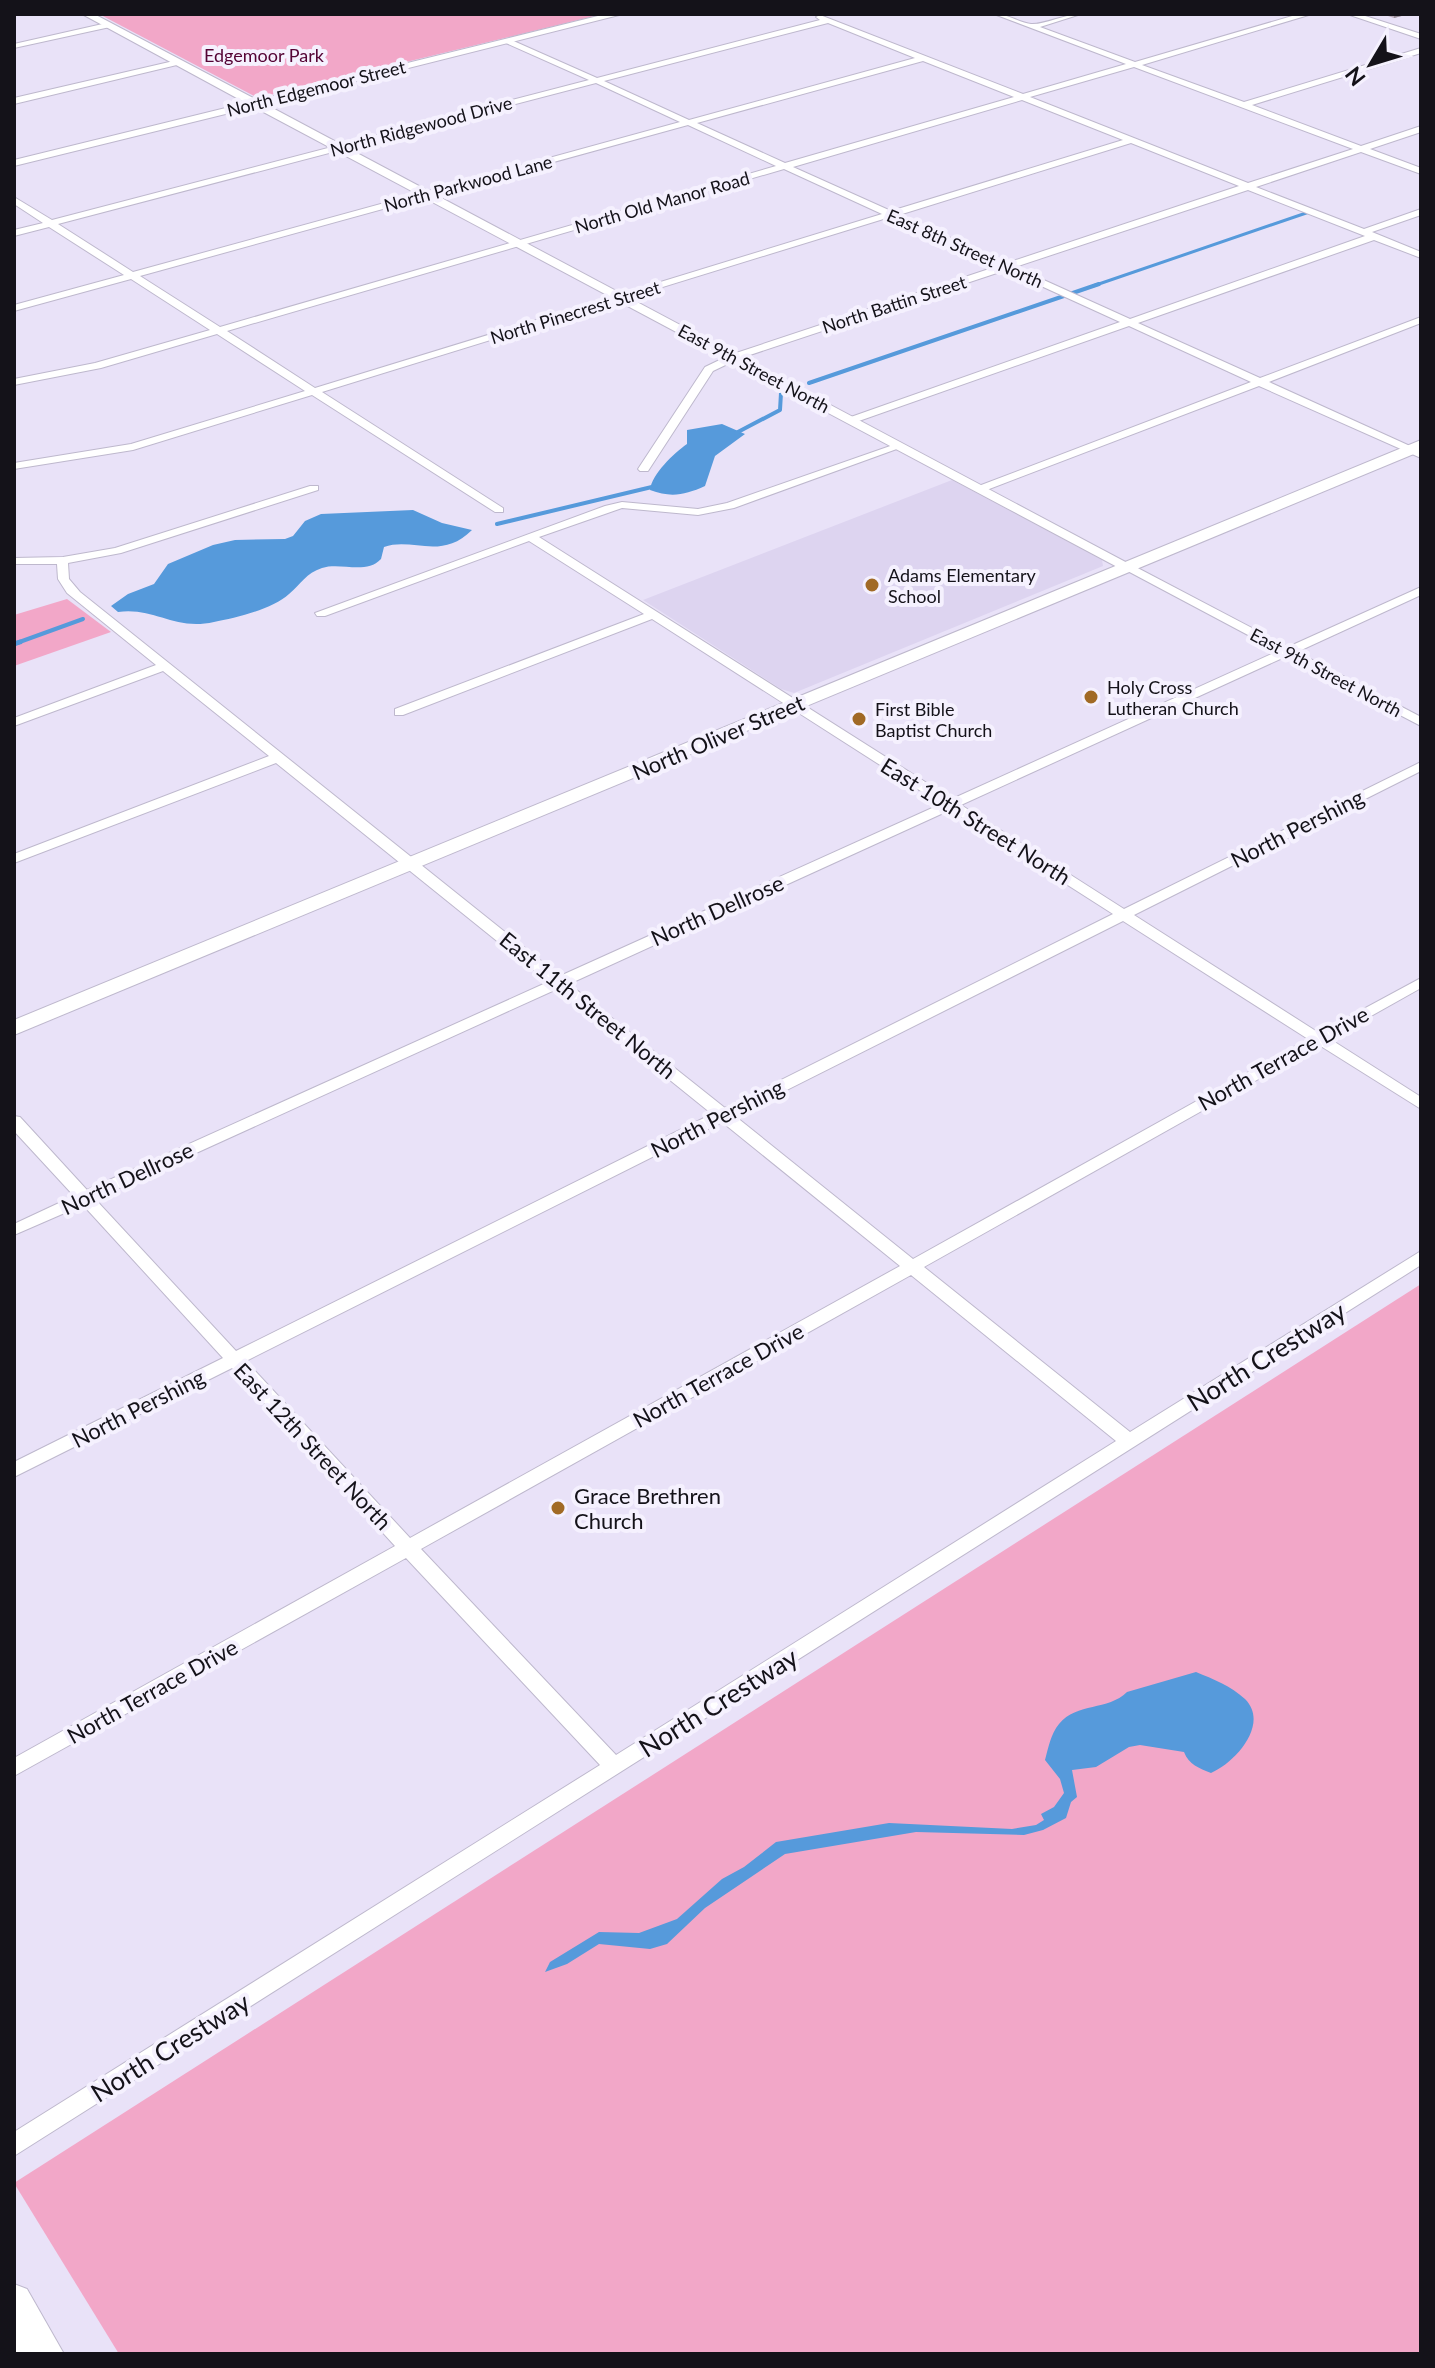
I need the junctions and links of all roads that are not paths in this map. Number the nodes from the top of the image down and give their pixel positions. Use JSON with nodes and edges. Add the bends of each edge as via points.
{"nodes":[{"id":1,"x":87,"y":14,"type":"edge"},
{"id":2,"x":618,"y":14,"type":"edge"},
{"id":3,"x":813,"y":14,"type":"edge"},
{"id":4,"x":998,"y":14,"type":"edge"},
{"id":5,"x":1077,"y":14,"type":"edge"},
{"id":6,"x":1308,"y":14,"type":"edge"},
{"id":7,"x":1351,"y":14,"type":"edge"},
{"id":8,"x":829,"y":20,"type":"junction"},
{"id":9,"x":107,"y":25,"type":"junction"},
{"id":10,"x":1032,"y":27,"type":"junction"},
{"id":11,"x":1421,"y":37,"type":"edge"},
{"id":12,"x":509,"y":41,"type":"junction"},
{"id":13,"x":14,"y":46,"type":"edge"},
{"id":14,"x":1421,"y":50,"type":"edge"},
{"id":15,"x":923,"y":58,"type":"junction"},
{"id":16,"x":178,"y":62,"type":"junction"},
{"id":17,"x":1134,"y":65,"type":"junction"},
{"id":18,"x":597,"y":81,"type":"junction"},
{"id":19,"x":1022,"y":97,"type":"junction"},
{"id":20,"x":14,"y":101,"type":"edge"},
{"id":21,"x":256,"y":103,"type":"junction"},
{"id":22,"x":1244,"y":105,"type":"junction"},
{"id":23,"x":688,"y":122,"type":"junction"},
{"id":24,"x":1421,"y":129,"type":"edge"},
{"id":25,"x":1132,"y":140,"type":"junction"},
{"id":26,"x":339,"y":148,"type":"junction"},
{"id":27,"x":1361,"y":149,"type":"junction"},
{"id":28,"x":14,"y":163,"type":"edge"},
{"id":29,"x":785,"y":166,"type":"junction"},
{"id":30,"x":1421,"y":171,"type":"edge"},
{"id":31,"x":1249,"y":187,"type":"junction"},
{"id":32,"x":427,"y":194,"type":"junction"},
{"id":33,"x":14,"y":200,"type":"edge"},
{"id":34,"x":1421,"y":212,"type":"edge"},
{"id":35,"x":891,"y":214,"type":"junction"},
{"id":36,"x":50,"y":223,"type":"junction"},
{"id":37,"x":14,"y":233,"type":"edge"},
{"id":38,"x":1370,"y":234,"type":"junction"},
{"id":39,"x":520,"y":244,"type":"junction"},
{"id":40,"x":1421,"y":255,"type":"edge"},
{"id":41,"x":1006,"y":267,"type":"junction"},
{"id":42,"x":131,"y":275,"type":"junction"},
{"id":43,"x":622,"y":298,"type":"junction"},
{"id":44,"x":14,"y":308,"type":"edge"},
{"id":45,"x":1421,"y":320,"type":"edge"},
{"id":46,"x":1130,"y":323,"type":"junction"},
{"id":47,"x":219,"y":331,"type":"junction"},
{"id":48,"x":734,"y":357,"type":"junction"},
{"id":49,"x":14,"y":382,"type":"edge"},
{"id":50,"x":1260,"y":382,"type":"junction"},
{"id":51,"x":316,"y":392,"type":"junction"},
{"id":52,"x":852,"y":420,"type":"junction"},
{"id":53,"x":900,"y":446,"type":"junction"},
{"id":54,"x":1417,"y":450,"type":"edge"},
{"id":55,"x":14,"y":466,"type":"edge"},
{"id":56,"x":644,"y":469,"type":"dead end"},
{"id":57,"x":314,"y":488,"type":"dead end"},
{"id":58,"x":980,"y":489,"type":"junction"},
{"id":59,"x":499,"y":510,"type":"dead end"},
{"id":60,"x":531,"y":537,"type":"junction"},
{"id":61,"x":63,"y":560,"type":"junction"},
{"id":62,"x":14,"y":561,"type":"edge"},
{"id":63,"x":1126,"y":566,"type":"junction"},
{"id":64,"x":1421,"y":591,"type":"edge"},
{"id":65,"x":321,"y":613,"type":"dead end"},
{"id":66,"x":653,"y":615,"type":"junction"},
{"id":67,"x":1287,"y":651,"type":"junction"},
{"id":68,"x":166,"y":666,"type":"junction"},
{"id":69,"x":794,"y":705,"type":"junction"},
{"id":70,"x":399,"y":712,"type":"dead end"},
{"id":71,"x":14,"y":722,"type":"edge"},
{"id":72,"x":1421,"y":722,"type":"edge"},
{"id":73,"x":279,"y":757,"type":"junction"},
{"id":74,"x":1421,"y":766,"type":"edge"},
{"id":75,"x":952,"y":805,"type":"junction"},
{"id":76,"x":14,"y":859,"type":"edge"},
{"id":77,"x":412,"y":864,"type":"junction"},
{"id":78,"x":1124,"y":915,"type":"junction"},
{"id":79,"x":559,"y":981,"type":"junction"},
{"id":80,"x":1421,"y":982,"type":"edge"},
{"id":81,"x":14,"y":1028,"type":"edge"},
{"id":82,"x":1319,"y":1039,"type":"junction"},
{"id":83,"x":1421,"y":1104,"type":"edge"},
{"id":84,"x":724,"y":1115,"type":"junction"},
{"id":85,"x":14,"y":1121,"type":"edge"},
{"id":86,"x":84,"y":1198,"type":"junction"},
{"id":87,"x":14,"y":1230,"type":"edge"},
{"id":88,"x":1421,"y":1257,"type":"edge"},
{"id":89,"x":912,"y":1266,"type":"junction"},
{"id":90,"x":234,"y":1360,"type":"junction"},
{"id":91,"x":1130,"y":1442,"type":"junction"},
{"id":92,"x":14,"y":1470,"type":"edge"},
{"id":93,"x":408,"y":1548,"type":"junction"},
{"id":94,"x":615,"y":1767,"type":"junction"},
{"id":95,"x":14,"y":1768,"type":"edge"},
{"id":96,"x":14,"y":2145,"type":"edge"},
{"id":97,"x":14,"y":2301,"type":"edge"},
{"id":98,"x":31,"y":2346,"type":"edge"}],
"edges":[{"from":1,"to":9,"type":"street","name":"East 9th Street North"},
{"from":2,"to":12,"type":"street","name":"North Edgemoor Street"},
{"from":3,"to":8,"type":"street"},
{"from":4,"to":10,"type":"street"},
{"from":5,"to":10,"type":"street"},
{"from":6,"to":17,"type":"street","name":"North Old Manor Road"},
{"from":7,"to":11,"type":"street"},
{"from":8,"to":15,"type":"street"},
{"from":8,"to":18,"type":"street","name":"North Ridgewood Drive"},
{"from":9,"to":13,"type":"street"},
{"from":9,"to":16,"type":"street","name":"East 9th Street North"},
{"from":10,"to":17,"type":"street"},
{"from":12,"to":18,"type":"street","name":"East 8th Street North"},
{"from":12,"to":21,"type":"street","name":"North Edgemoor Street"},
{"from":14,"to":22,"type":"street"},
{"from":15,"to":19,"type":"street"},
{"from":15,"to":23,"type":"street","name":"North Parkwood Lane"},
{"from":16,"to":20,"type":"street"},
{"from":16,"to":21,"type":"street","name":"East 9th Street North"},
{"from":17,"to":19,"type":"street","name":"North Old Manor Road"},
{"from":17,"to":22,"type":"street"},
{"from":18,"to":23,"type":"street","name":"East 8th Street North"},
{"from":18,"to":26,"type":"street","name":"North Ridgewood Drive"},
{"from":19,"to":25,"type":"street"},
{"from":19,"to":29,"type":"street","name":"North Old Manor Road"},
{"from":21,"to":26,"type":"street","name":"East 9th Street North"},
{"from":21,"to":28,"type":"street","name":"North Edgemoor Street"},
{"from":22,"to":27,"type":"street"},
{"from":23,"to":29,"type":"street","name":"East 8th Street North"},
{"from":23,"to":32,"type":"street","name":"North Parkwood Lane"},
{"from":24,"to":27,"type":"street","name":"North Battin Street"},
{"from":25,"to":31,"type":"street"},
{"from":25,"to":35,"type":"street","name":"North Pinecrest Street"},
{"from":26,"to":32,"type":"street","name":"East 9th Street North"},
{"from":26,"to":36,"type":"street","name":"North Ridgewood Drive"},
{"from":27,"to":30,"type":"street"},
{"from":27,"to":31,"type":"street","name":"North Battin Street"},
{"from":29,"to":35,"type":"street","name":"East 8th Street North"},
{"from":29,"to":39,"type":"street","name":"North Old Manor Road"},
{"from":31,"to":38,"type":"street"},
{"from":31,"to":41,"type":"street","name":"North Battin Street"},
{"from":32,"to":39,"type":"street","name":"East 9th Street North"},
{"from":32,"to":42,"type":"street","name":"North Parkwood Lane"},
{"from":33,"to":36,"type":"street"},
{"from":34,"to":38,"type":"street"},
{"from":35,"to":41,"type":"street","name":"East 8th Street North"},
{"from":35,"to":43,"type":"street","name":"North Pinecrest Street"},
{"from":36,"to":37,"type":"street","name":"North Ridgewood Drive"},
{"from":36,"to":42,"type":"street"},
{"from":38,"to":40,"type":"street"},
{"from":38,"to":46,"type":"street"},
{"from":39,"to":43,"type":"street","name":"East 9th Street North"},
{"from":39,"to":47,"type":"street","name":"North Old Manor Road"},
{"from":41,"to":46,"type":"street","name":"East 8th Street North"},
{"from":41,"to":48,"type":"street","name":"North Battin Street"},
{"from":42,"to":44,"type":"street","name":"North Parkwood Lane"},
{"from":42,"to":47,"type":"street"},
{"from":43,"to":48,"type":"street","name":"East 9th Street North"},
{"from":43,"to":51,"type":"street","name":"North Pinecrest Street"},
{"from":45,"to":50,"type":"street"},
{"from":46,"to":50,"type":"street","name":"East 8th Street North"},
{"from":46,"to":52,"type":"street"},
{"from":47,"to":49,"type":"street","name":"North Old Manor Road","via":[[97,366]]},
{"from":47,"to":51,"type":"street"},
{"from":48,"to":52,"type":"street","name":"East 9th Street North"},
{"from":48,"to":56,"type":"street","name":"North Battin Street","via":[[709,369]]},
{"from":50,"to":54,"type":"street","name":"East 8th Street North"},
{"from":50,"to":58,"type":"street"},
{"from":51,"to":55,"type":"street","name":"North Pinecrest Street","via":[[133,447]]},
{"from":51,"to":59,"type":"street"},
{"from":52,"to":53,"type":"street","name":"East 9th Street North"},
{"from":53,"to":58,"type":"street","name":"East 9th Street North"},
{"from":53,"to":60,"type":"street","via":[[730,506],[698,512],[622,505]]},
{"from":54,"to":63,"type":"main road","name":"North Oliver Street"},
{"from":57,"to":61,"type":"street","via":[[134,547]]},
{"from":58,"to":63,"type":"street","name":"East 9th Street North"},
{"from":60,"to":65,"type":"street"},
{"from":60,"to":66,"type":"street","name":"East 10th Street North"},
{"from":61,"to":62,"type":"street"},
{"from":61,"to":68,"type":"street","name":"East 11th Street North","via":[[65,585]]},
{"from":63,"to":67,"type":"street","name":"East 9th Street North"},
{"from":63,"to":69,"type":"main road","name":"North Oliver Street"},
{"from":64,"to":67,"type":"street","name":"North Dellrose"},
{"from":66,"to":69,"type":"street","name":"East 10th Street North"},
{"from":66,"to":70,"type":"street"},
{"from":67,"to":72,"type":"street","name":"East 9th Street North"},
{"from":67,"to":75,"type":"street","name":"North Dellrose"},
{"from":68,"to":71,"type":"street"},
{"from":68,"to":73,"type":"street","name":"East 11th Street North"},
{"from":69,"to":75,"type":"street","name":"East 10th Street North"},
{"from":69,"to":77,"type":"main road","name":"North Oliver Street"},
{"from":73,"to":76,"type":"street"},
{"from":73,"to":77,"type":"street","name":"East 11th Street North"},
{"from":74,"to":78,"type":"street","name":"North Pershing"},
{"from":75,"to":78,"type":"street","name":"East 10th Street North"},
{"from":75,"to":79,"type":"street","name":"North Dellrose"},
{"from":77,"to":79,"type":"street","name":"East 11th Street North"},
{"from":77,"to":81,"type":"main road","name":"North Oliver Street"},
{"from":78,"to":82,"type":"street","name":"East 10th Street North"},
{"from":78,"to":84,"type":"street","name":"North Pershing"},
{"from":79,"to":84,"type":"street","name":"East 11th Street North"},
{"from":79,"to":86,"type":"street","name":"North Dellrose"},
{"from":80,"to":82,"type":"street","name":"North Terrace Drive"},
{"from":82,"to":83,"type":"street","name":"East 10th Street North"},
{"from":82,"to":89,"type":"street","name":"North Terrace Drive"},
{"from":84,"to":89,"type":"street","name":"East 11th Street North"},
{"from":84,"to":90,"type":"street","name":"North Pershing"},
{"from":85,"to":86,"type":"street","name":"East 12th Street North"},
{"from":86,"to":87,"type":"street","name":"North Dellrose"},
{"from":86,"to":90,"type":"street","name":"East 12th Street North"},
{"from":88,"to":91,"type":"street","name":"North Crestway"},
{"from":89,"to":91,"type":"street","name":"East 11th Street North"},
{"from":89,"to":93,"type":"street","name":"North Terrace Drive"},
{"from":90,"to":92,"type":"street","name":"North Pershing"},
{"from":90,"to":93,"type":"street","name":"East 12th Street North"},
{"from":91,"to":94,"type":"street","name":"North Crestway"},
{"from":93,"to":94,"type":"street","name":"East 12th Street North"},
{"from":93,"to":95,"type":"street","name":"North Terrace Drive"},
{"from":94,"to":96,"type":"street","name":"North Crestway"},
{"from":97,"to":98,"type":"main road"}]}
